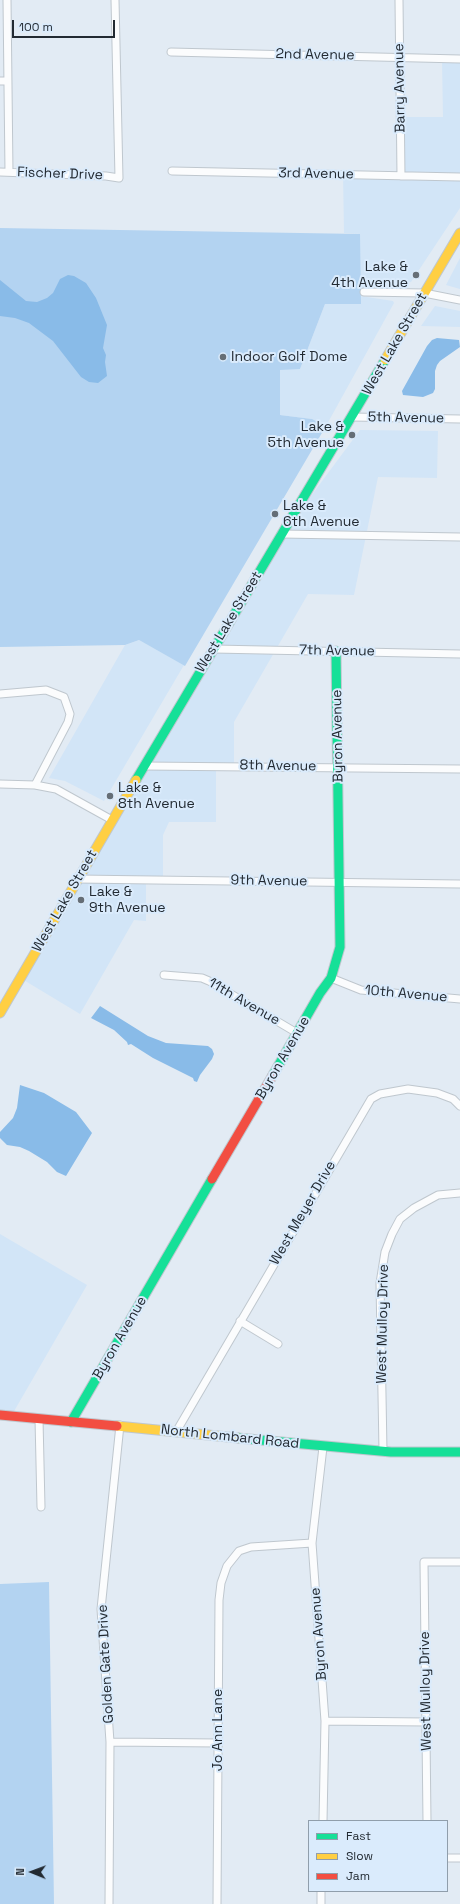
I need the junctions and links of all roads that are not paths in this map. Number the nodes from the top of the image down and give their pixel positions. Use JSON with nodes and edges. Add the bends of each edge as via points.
{"nodes":[{"id":1,"x":8,"y":0,"type":"edge"},
{"id":2,"x":115,"y":0,"type":"edge"},
{"id":3,"x":399,"y":0,"type":"edge"},
{"id":4,"x":171,"y":52,"type":"dead end"},
{"id":5,"x":400,"y":57,"type":"junction"},
{"id":6,"x":460,"y":59,"type":"edge"},
{"id":7,"x":0,"y":80,"type":"edge"},
{"id":8,"x":8,"y":81,"type":"junction"},
{"id":9,"x":172,"y":171,"type":"dead end"},
{"id":10,"x":0,"y":172,"type":"edge"},
{"id":11,"x":10,"y":172,"type":"junction"},
{"id":12,"x":401,"y":176,"type":"junction"},
{"id":13,"x":460,"y":177,"type":"edge"},
{"id":14,"x":460,"y":232,"type":"edge"},
{"id":15,"x":364,"y":292,"type":"dead end"},
{"id":16,"x":424,"y":293,"type":"junction"},
{"id":17,"x":460,"y":300,"type":"edge"},
{"id":18,"x":352,"y":417,"type":"junction"},
{"id":19,"x":460,"y":419,"type":"edge"},
{"id":20,"x":281,"y":534,"type":"junction"},
{"id":21,"x":460,"y":537,"type":"edge"},
{"id":22,"x":214,"y":649,"type":"junction"},
{"id":23,"x":336,"y":651,"type":"junction"},
{"id":24,"x":460,"y":654,"type":"edge"},
{"id":25,"x":0,"y":694,"type":"edge"},
{"id":26,"x":144,"y":766,"type":"junction"},
{"id":27,"x":338,"y":768,"type":"junction"},
{"id":28,"x":460,"y":769,"type":"edge"},
{"id":29,"x":0,"y":784,"type":"edge"},
{"id":30,"x":35,"y":785,"type":"junction"},
{"id":31,"x":112,"y":820,"type":"junction"},
{"id":32,"x":77,"y":879,"type":"junction"},
{"id":33,"x":340,"y":883,"type":"junction"},
{"id":34,"x":460,"y":884,"type":"edge"},
{"id":35,"x":164,"y":974,"type":"dead end"},
{"id":36,"x":331,"y":978,"type":"junction"},
{"id":37,"x":460,"y":999,"type":"edge"},
{"id":38,"x":0,"y":1013,"type":"edge"},
{"id":39,"x":297,"y":1033,"type":"junction"},
{"id":40,"x":460,"y":1106,"type":"edge"},
{"id":41,"x":460,"y":1192,"type":"edge"},
{"id":42,"x":240,"y":1321,"type":"junction"},
{"id":43,"x":278,"y":1344,"type":"dead end"},
{"id":44,"x":0,"y":1414,"type":"edge"},
{"id":45,"x":39,"y":1419,"type":"junction"},
{"id":46,"x":71,"y":1422,"type":"junction"},
{"id":47,"x":120,"y":1425,"type":"junction"},
{"id":48,"x":176,"y":1432,"type":"junction"},
{"id":49,"x":323,"y":1447,"type":"junction"},
{"id":50,"x":383,"y":1451,"type":"junction"},
{"id":51,"x":460,"y":1452,"type":"edge"},
{"id":52,"x":41,"y":1506,"type":"dead end"},
{"id":53,"x":312,"y":1543,"type":"junction"},
{"id":54,"x":460,"y":1562,"type":"edge"},
{"id":55,"x":325,"y":1721,"type":"junction"},
{"id":56,"x":426,"y":1722,"type":"junction"},
{"id":57,"x":110,"y":1742,"type":"junction"},
{"id":58,"x":218,"y":1742,"type":"junction"},
{"id":59,"x":323,"y":1820,"type":"edge"},
{"id":60,"x":427,"y":1820,"type":"edge"},
{"id":61,"x":448,"y":1858,"type":"edge"},
{"id":62,"x":460,"y":1858,"type":"edge"},
{"id":63,"x":321,"y":1892,"type":"edge"},
{"id":64,"x":108,"y":1904,"type":"edge"},
{"id":65,"x":217,"y":1904,"type":"edge"},
{"id":66,"x":321,"y":1904,"type":"edge"}],
"edges":[{"from":1,"to":8,"type":"street"},
{"from":2,"to":11,"type":"street","name":"Fischer Drive","via":[[119,178]]},
{"from":3,"to":5,"type":"street","name":"Barry Avenue"},
{"from":4,"to":5,"type":"street","name":"2nd Avenue"},
{"from":5,"to":6,"type":"street","name":"2nd Avenue"},
{"from":5,"to":12,"type":"street","name":"Barry Avenue"},
{"from":7,"to":8,"type":"street"},
{"from":8,"to":11,"type":"street"},
{"from":9,"to":12,"type":"street","name":"3rd Avenue"},
{"from":10,"to":11,"type":"street","name":"Fischer Drive"},
{"from":12,"to":13,"type":"street","name":"3rd Avenue"},
{"from":14,"to":16,"type":"street","name":"West Lake Street"},
{"from":15,"to":16,"type":"street"},
{"from":16,"to":17,"type":"street"},
{"from":16,"to":18,"type":"street","name":"West Lake Street"},
{"from":18,"to":19,"type":"street","name":"5th Avenue"},
{"from":18,"to":20,"type":"street","name":"West Lake Street"},
{"from":20,"to":21,"type":"street"},
{"from":20,"to":22,"type":"street","name":"West Lake Street"},
{"from":22,"to":23,"type":"street","name":"7th Avenue"},
{"from":22,"to":26,"type":"street","name":"West Lake Street"},
{"from":23,"to":24,"type":"street","name":"7th Avenue"},
{"from":23,"to":27,"type":"street","name":"Byron Avenue"},
{"from":25,"to":30,"type":"street","via":[[46,690],[64,698],[70,714],[68,722]]},
{"from":26,"to":27,"type":"street","name":"8th Avenue"},
{"from":26,"to":31,"type":"street","name":"West Lake Street"},
{"from":27,"to":28,"type":"street","name":"8th Avenue"},
{"from":27,"to":33,"type":"street","name":"Byron Avenue"},
{"from":29,"to":30,"type":"street"},
{"from":30,"to":31,"type":"street","via":[[58,790]]},
{"from":31,"to":32,"type":"street","name":"West Lake Street"},
{"from":32,"to":33,"type":"street","name":"9th Avenue"},
{"from":32,"to":38,"type":"street","name":"West Lake Street"},
{"from":33,"to":34,"type":"street","name":"9th Avenue"},
{"from":33,"to":36,"type":"street","name":"Byron Avenue","via":[[340,947]]},
{"from":35,"to":39,"type":"street","name":"11th Avenue","via":[[206,980]]},
{"from":36,"to":37,"type":"street","name":"10th Avenue","via":[[361,990]]},
{"from":36,"to":39,"type":"street","name":"Byron Avenue"},
{"from":39,"to":46,"type":"street","name":"Byron Avenue"},
{"from":40,"to":42,"type":"street","name":"West Meyer Drive","via":[[453,1099],[437,1093],[408,1090],[380,1094],[371,1100]]},
{"from":41,"to":50,"type":"street","name":"West Mulloy Drive","via":[[438,1195],[400,1219],[385,1252],[380,1283]]},
{"from":42,"to":43,"type":"street"},
{"from":42,"to":48,"type":"street","name":"West Meyer Drive"},
{"from":44,"to":45,"type":"street","name":"North Lombard Road"},
{"from":45,"to":46,"type":"street","name":"North Lombard Road"},
{"from":45,"to":52,"type":"street"},
{"from":46,"to":47,"type":"street","name":"North Lombard Road"},
{"from":47,"to":48,"type":"street","name":"North Lombard Road"},
{"from":47,"to":57,"type":"street","name":"Golden Gate Drive","via":[[102,1595]]},
{"from":48,"to":49,"type":"street","name":"North Lombard Road"},
{"from":49,"to":50,"type":"street","name":"North Lombard Road"},
{"from":49,"to":53,"type":"street","name":"Byron Avenue"},
{"from":50,"to":51,"type":"street","name":"North Lombard Road"},
{"from":53,"to":55,"type":"street","name":"Byron Avenue"},
{"from":53,"to":58,"type":"street","name":"Jo Ann Lane","via":[[251,1547],[238,1551],[224,1574],[220,1591]]},
{"from":54,"to":56,"type":"street","name":"West Mulloy Drive","via":[[426,1562]]},
{"from":55,"to":56,"type":"street"},
{"from":55,"to":59,"type":"street","name":"Byron Avenue"},
{"from":56,"to":60,"type":"street","name":"West Mulloy Drive"},
{"from":57,"to":58,"type":"street"},
{"from":57,"to":64,"type":"street","name":"Golden Gate Drive"},
{"from":58,"to":65,"type":"street","name":"Jo Ann Lane"},
{"from":61,"to":62,"type":"street"},
{"from":63,"to":66,"type":"street"}]}
